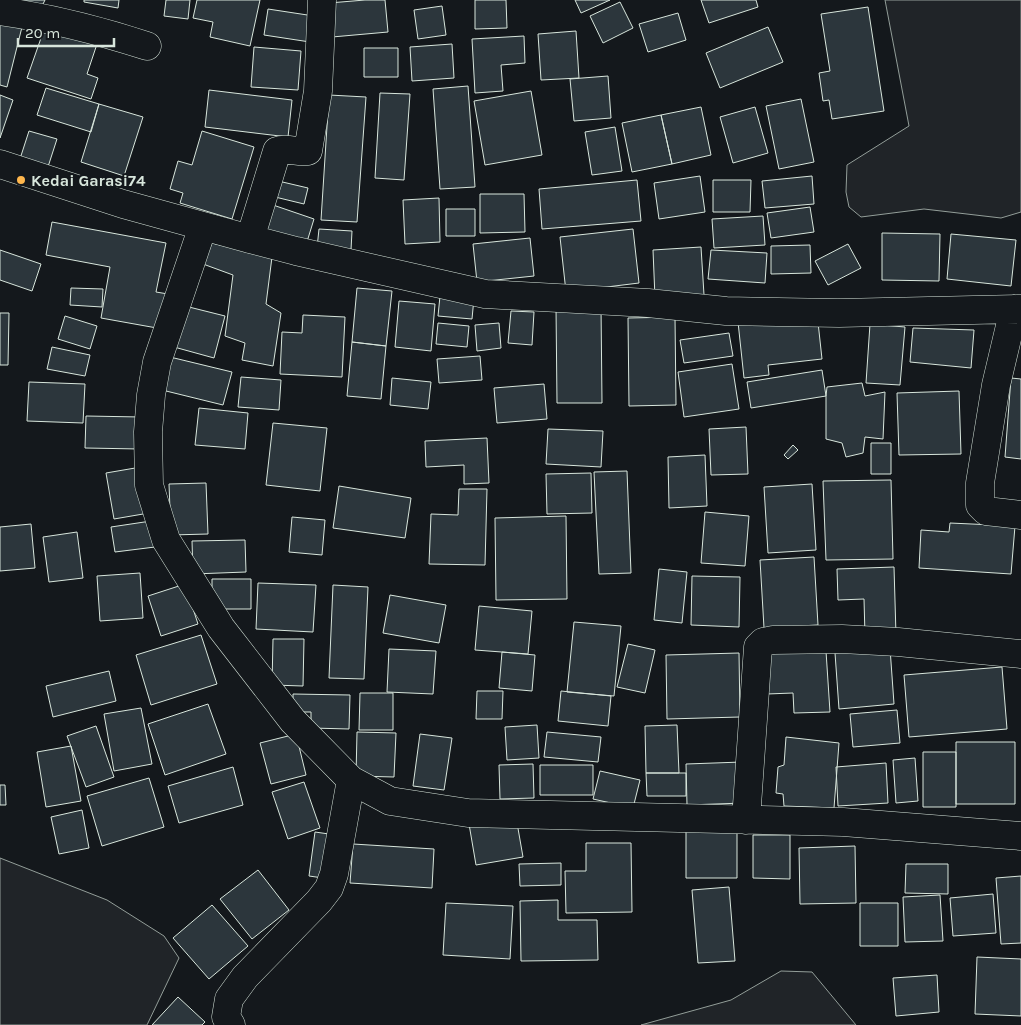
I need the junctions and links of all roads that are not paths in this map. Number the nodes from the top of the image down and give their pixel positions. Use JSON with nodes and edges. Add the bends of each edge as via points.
{"nodes":[{"id":1,"x":322,"y":0,"type":"edge"},
{"id":2,"x":0,"y":12,"type":"edge"},
{"id":3,"x":147,"y":46,"type":"dead end"},
{"id":4,"x":0,"y":164,"type":"edge"},
{"id":5,"x":203,"y":226,"type":"junction"},
{"id":6,"x":250,"y":239,"type":"junction"},
{"id":7,"x":1017,"y":309,"type":"edge"},
{"id":8,"x":1021,"y":515,"type":"edge"},
{"id":9,"x":1021,"y":654,"type":"edge"},
{"id":10,"x":351,"y":780,"type":"junction"},
{"id":11,"x":746,"y":820,"type":"junction"},
{"id":12,"x":1021,"y":836,"type":"edge"},
{"id":13,"x":231,"y":1025,"type":"edge"}],
"edges":[{"from":1,"to":6,"type":"street","via":[[318,91],[308,151],[277,151]]},
{"from":2,"to":3,"type":"street","via":[[99,30]]},
{"from":4,"to":5,"type":"street"},
{"from":5,"to":6,"type":"street"},
{"from":5,"to":10,"type":"street","via":[[157,362],[148,432],[149,485],[166,540],[221,628],[293,721]]},
{"from":6,"to":7,"type":"street","via":[[485,294],[726,311],[839,313]]},
{"from":7,"to":8,"type":"street","via":[[996,384],[980,483],[980,505],[986,511]]},
{"from":9,"to":11,"type":"street","via":[[842,639],[762,642],[758,647]]},
{"from":10,"to":11,"type":"street","via":[[390,801],[468,813]]},
{"from":10,"to":13,"type":"street","via":[[329,888],[245,978],[230,999],[226,1017]]},
{"from":11,"to":12,"type":"street","via":[[843,822]]}]}
